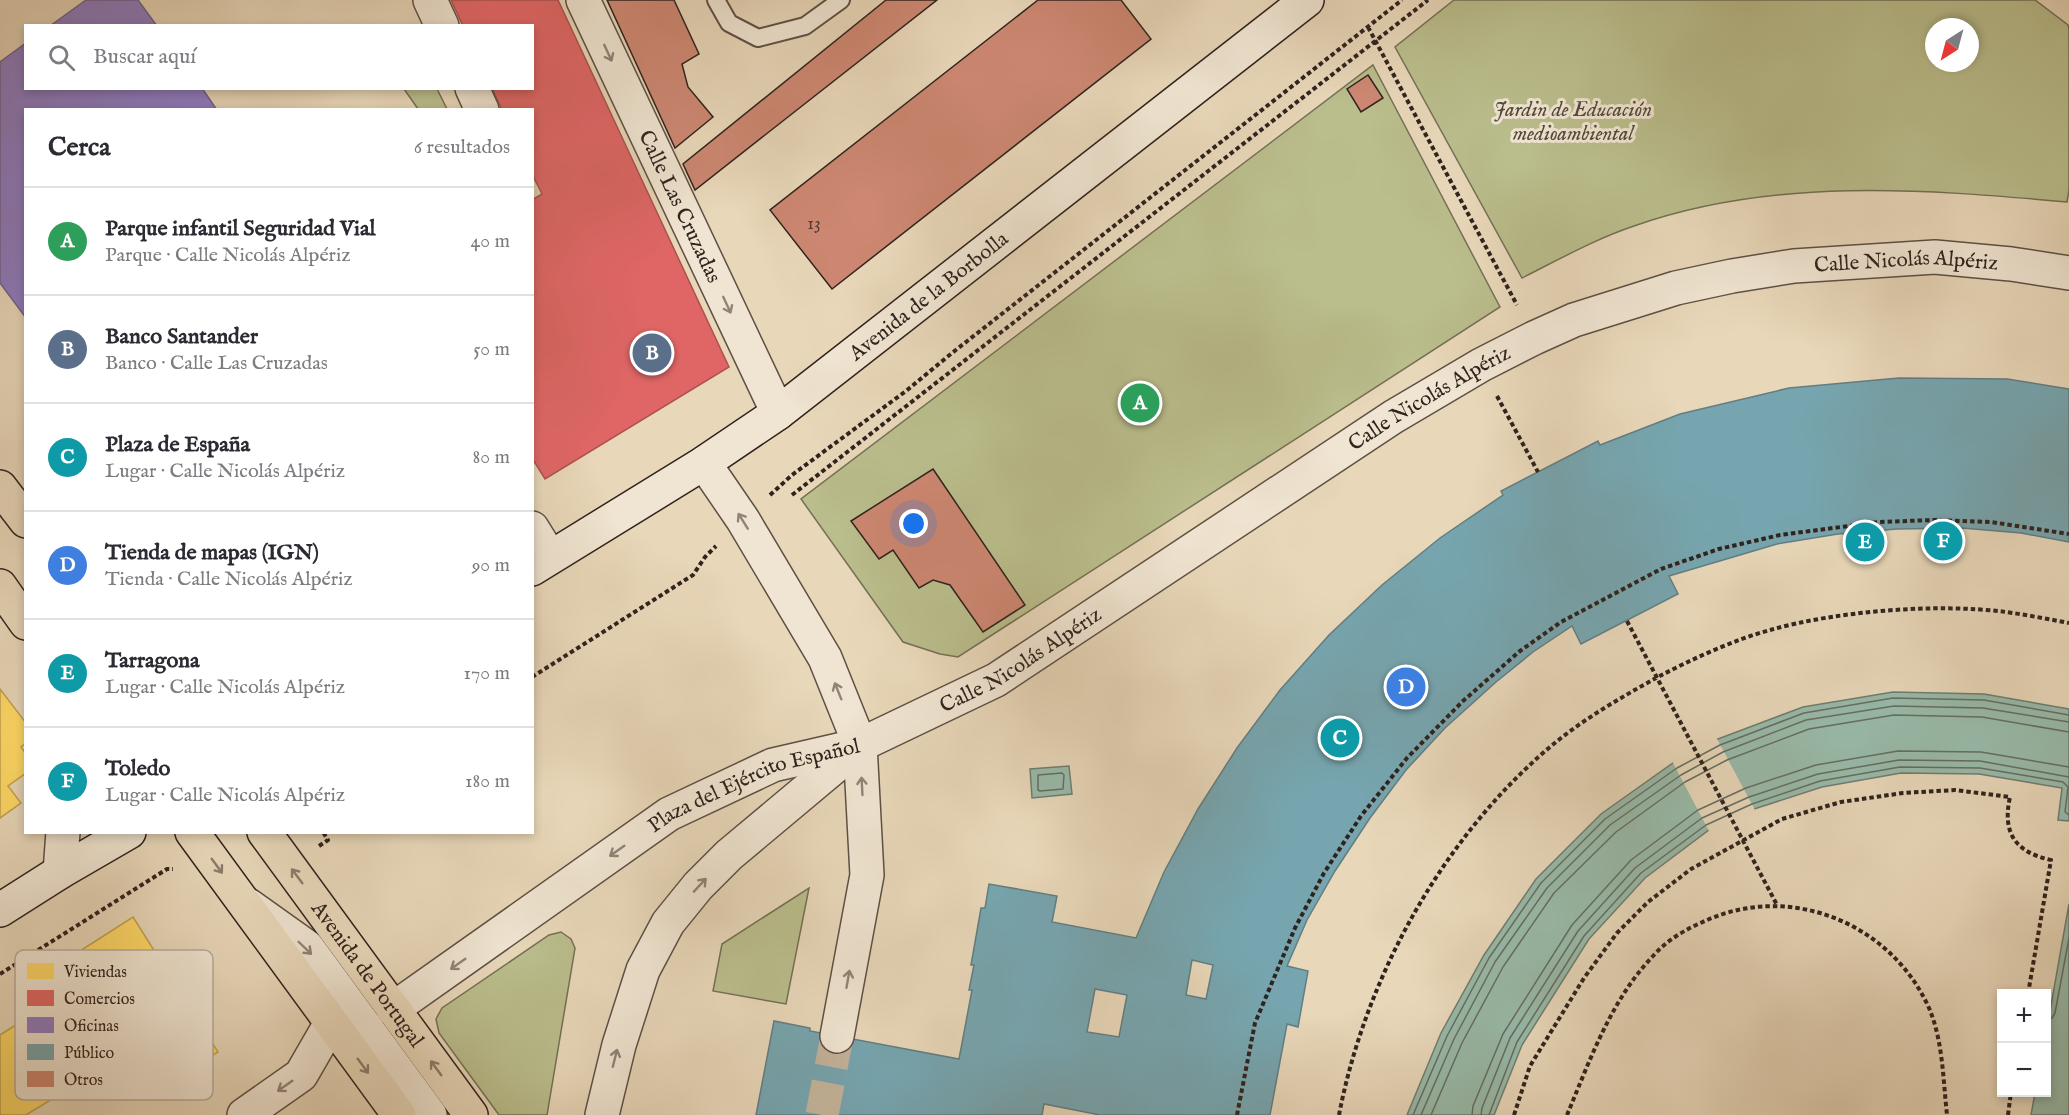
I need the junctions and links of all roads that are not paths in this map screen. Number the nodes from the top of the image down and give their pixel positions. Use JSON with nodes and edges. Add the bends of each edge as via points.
{"nodes":[{"id":1,"x":430,"y":0,"type":"edge"},
{"id":2,"x":583,"y":0,"type":"edge"},
{"id":3,"x":716,"y":0,"type":"edge"},
{"id":4,"x":841,"y":0,"type":"edge"},
{"id":5,"x":1307,"y":0,"type":"edge"},
{"id":6,"x":441,"y":24,"type":"edge"},
{"id":7,"x":473,"y":90,"type":"edge"},
{"id":8,"x":481,"y":108,"type":"edge"},
{"id":9,"x":2069,"y":273,"type":"edge"},
{"id":10,"x":778,"y":413,"type":"junction"},
{"id":11,"x":704,"y":463,"type":"junction"},
{"id":12,"x":0,"y":487,"type":"edge"},
{"id":13,"x":24,"y":518,"type":"edge"},
{"id":14,"x":534,"y":536,"type":"edge"},
{"id":15,"x":541,"y":563,"type":"edge"},
{"id":16,"x":0,"y":586,"type":"edge"},
{"id":17,"x":24,"y":620,"type":"edge"},
{"id":18,"x":860,"y":745,"type":"junction"},
{"id":19,"x":63,"y":834,"type":"edge"},
{"id":20,"x":126,"y":834,"type":"edge"},
{"id":21,"x":193,"y":834,"type":"edge"},
{"id":22,"x":265,"y":834,"type":"edge"},
{"id":23,"x":60,"y":872,"type":"junction"},
{"id":24,"x":242,"y":900,"type":"junction"},
{"id":25,"x":0,"y":910,"type":"edge"},
{"id":26,"x":393,"y":1009,"type":"junction"},
{"id":27,"x":331,"y":1023,"type":"junction"},
{"id":28,"x":837,"y":1036,"type":"tunnel mouth"},
{"id":29,"x":601,"y":1112,"type":"edge"},
{"id":30,"x":244,"y":1115,"type":"edge"},
{"id":31,"x":399,"y":1115,"type":"edge"},
{"id":32,"x":430,"y":1115,"type":"edge"},
{"id":33,"x":471,"y":1115,"type":"edge"}],
"edges":[{"from":1,"to":6,"type":"street"},
{"from":2,"to":10,"type":"street","name":"Calle Las Cruzadas","one_way":true},
{"from":3,"to":4,"type":"lane","via":[[729,23],[758,38],[804,26]]},
{"from":5,"to":10,"type":"street","name":"Avenida de la Borbolla"},
{"from":7,"to":8,"type":"street"},
{"from":9,"to":18,"type":"street","name":"Calle Nicolás Alpériz","via":[[1935,257],[1794,266],[1676,288],[1574,320],[1481,366],[1393,417],[996,680]]},
{"from":10,"to":11,"type":"street","name":"Avenida de la Borbolla"},
{"from":11,"to":15,"type":"street","name":"Avenida de la Borbolla"},
{"from":18,"to":11,"type":"street","one_way":true,"via":[[825,658],[743,520]]},
{"from":12,"to":13,"type":"main road"},
{"from":14,"to":15,"type":"street"},
{"from":16,"to":17,"type":"main road"},
{"from":18,"to":26,"type":"street","name":"Plaza del Ejército Español","one_way":true,"via":[[773,765],[669,813]]},
{"from":28,"to":18,"type":"street","one_way":true,"via":[[867,875]]},
{"from":29,"to":18,"type":"street","name":"Plaza del Ejército Español","one_way":true,"via":[[644,970],[668,923],[729,855]]},
{"from":19,"to":23,"type":"street"},
{"from":20,"to":23,"type":"street"},
{"from":21,"to":24,"type":"main road","name":"Avenida de Portugal","one_way":true},
{"from":26,"to":22,"type":"main road","name":"Avenida de Portugal","one_way":true},
{"from":23,"to":25,"type":"street"},
{"from":24,"to":27,"type":"main road","name":"Avenida de Portugal"},
{"from":24,"to":32,"type":"street","name":"Avenida de Portugal","one_way":true,"via":[[307,947]]},
{"from":33,"to":26,"type":"main road","name":"Avenida de Portugal","one_way":true},
{"from":27,"to":30,"type":"street","one_way":true,"via":[[301,1075]]},
{"from":27,"to":31,"type":"main road","name":"Avenida de Portugal","one_way":true}]}
